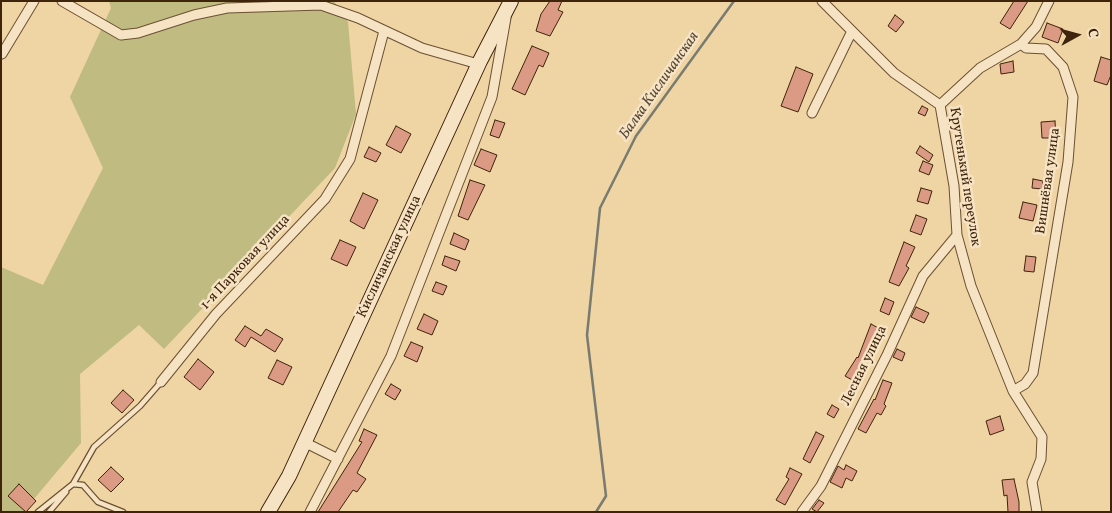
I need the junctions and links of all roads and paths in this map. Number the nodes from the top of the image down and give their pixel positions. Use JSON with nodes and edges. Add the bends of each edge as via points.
{"nodes":[{"id":1,"x":34,"y":1,"type":"edge"},
{"id":2,"x":62,"y":1,"type":"edge"},
{"id":3,"x":822,"y":1,"type":"edge"},
{"id":4,"x":1049,"y":1,"type":"edge"},
{"id":5,"x":509,"y":5,"type":"edge"},
{"id":6,"x":384,"y":30,"type":"junction"},
{"id":7,"x":852,"y":31,"type":"junction"},
{"id":8,"x":1021,"y":44,"type":"junction"},
{"id":9,"x":2,"y":54,"type":"edge"},
{"id":10,"x":478,"y":64,"type":"junction"},
{"id":11,"x":940,"y":105,"type":"junction"},
{"id":12,"x":812,"y":113,"type":"dead end"},
{"id":13,"x":957,"y":235,"type":"junction"},
{"id":14,"x":162,"y":382,"type":"joint"},
{"id":15,"x":1013,"y":391,"type":"junction"},
{"id":16,"x":304,"y":442,"type":"junction"},
{"id":17,"x":338,"y":458,"type":"junction"},
{"id":18,"x":73,"y":484,"type":"junction"},
{"id":19,"x":38,"y":512,"type":"edge"},
{"id":20,"x":49,"y":512,"type":"edge"},
{"id":21,"x":123,"y":512,"type":"edge"},
{"id":22,"x":268,"y":512,"type":"edge"},
{"id":23,"x":310,"y":512,"type":"edge"},
{"id":24,"x":802,"y":512,"type":"edge"},
{"id":25,"x":1036,"y":512,"type":"edge"}],
"edges":[{"from":1,"to":9,"type":"street"},
{"from":2,"to":6,"type":"street","via":[[120,35],[227,8],[321,5]]},
{"from":3,"to":7,"type":"street","name":"Крутенький переулок"},
{"from":4,"to":8,"type":"street","via":[[1036,27]]},
{"from":5,"to":10,"type":"street","name":"Кисличанская улица"},
{"from":5,"to":17,"type":"street","via":[[492,97],[390,356]]},
{"from":6,"to":10,"type":"street","via":[[422,48]]},
{"from":6,"to":14,"type":"street","name":"1-я Парковая улица","via":[[350,159],[325,199],[216,314]]},
{"from":7,"to":11,"type":"street","name":"Крутенький переулок","via":[[894,72]]},
{"from":7,"to":12,"type":"street"},
{"from":8,"to":11,"type":"street","via":[[980,68]]},
{"from":8,"to":15,"type":"street","name":"Вишнёвая улица","via":[[1026,48],[1046,49],[1063,67],[1073,97],[1068,162],[1033,373],[1025,384]]},
{"from":10,"to":16,"type":"street","name":"Кисличанская улица"},
{"from":11,"to":13,"type":"street","name":"Крутенький переулок","via":[[954,186]]},
{"from":13,"to":15,"type":"street","name":"Крутенький переулок","via":[[971,286]]},
{"from":13,"to":24,"type":"street","name":"Лесная улица","via":[[923,276],[887,356],[821,486]]},
{"from":14,"to":18,"type":"lane","name":"1-я Парковая улица","via":[[94,447]]},
{"from":15,"to":25,"type":"street","name":"Крутенький переулок","via":[[1042,437],[1041,459],[1032,482]]},
{"from":16,"to":17,"type":"street"},
{"from":16,"to":22,"type":"street","name":"Кисличанская улица"},
{"from":17,"to":23,"type":"street"},
{"from":18,"to":19,"type":"lane","name":"1-я Парковая улица"},
{"from":18,"to":20,"type":"lane","name":"1-я Парковая улица"},
{"from":18,"to":21,"type":"lane","via":[[83,485],[98,502]]}]}
